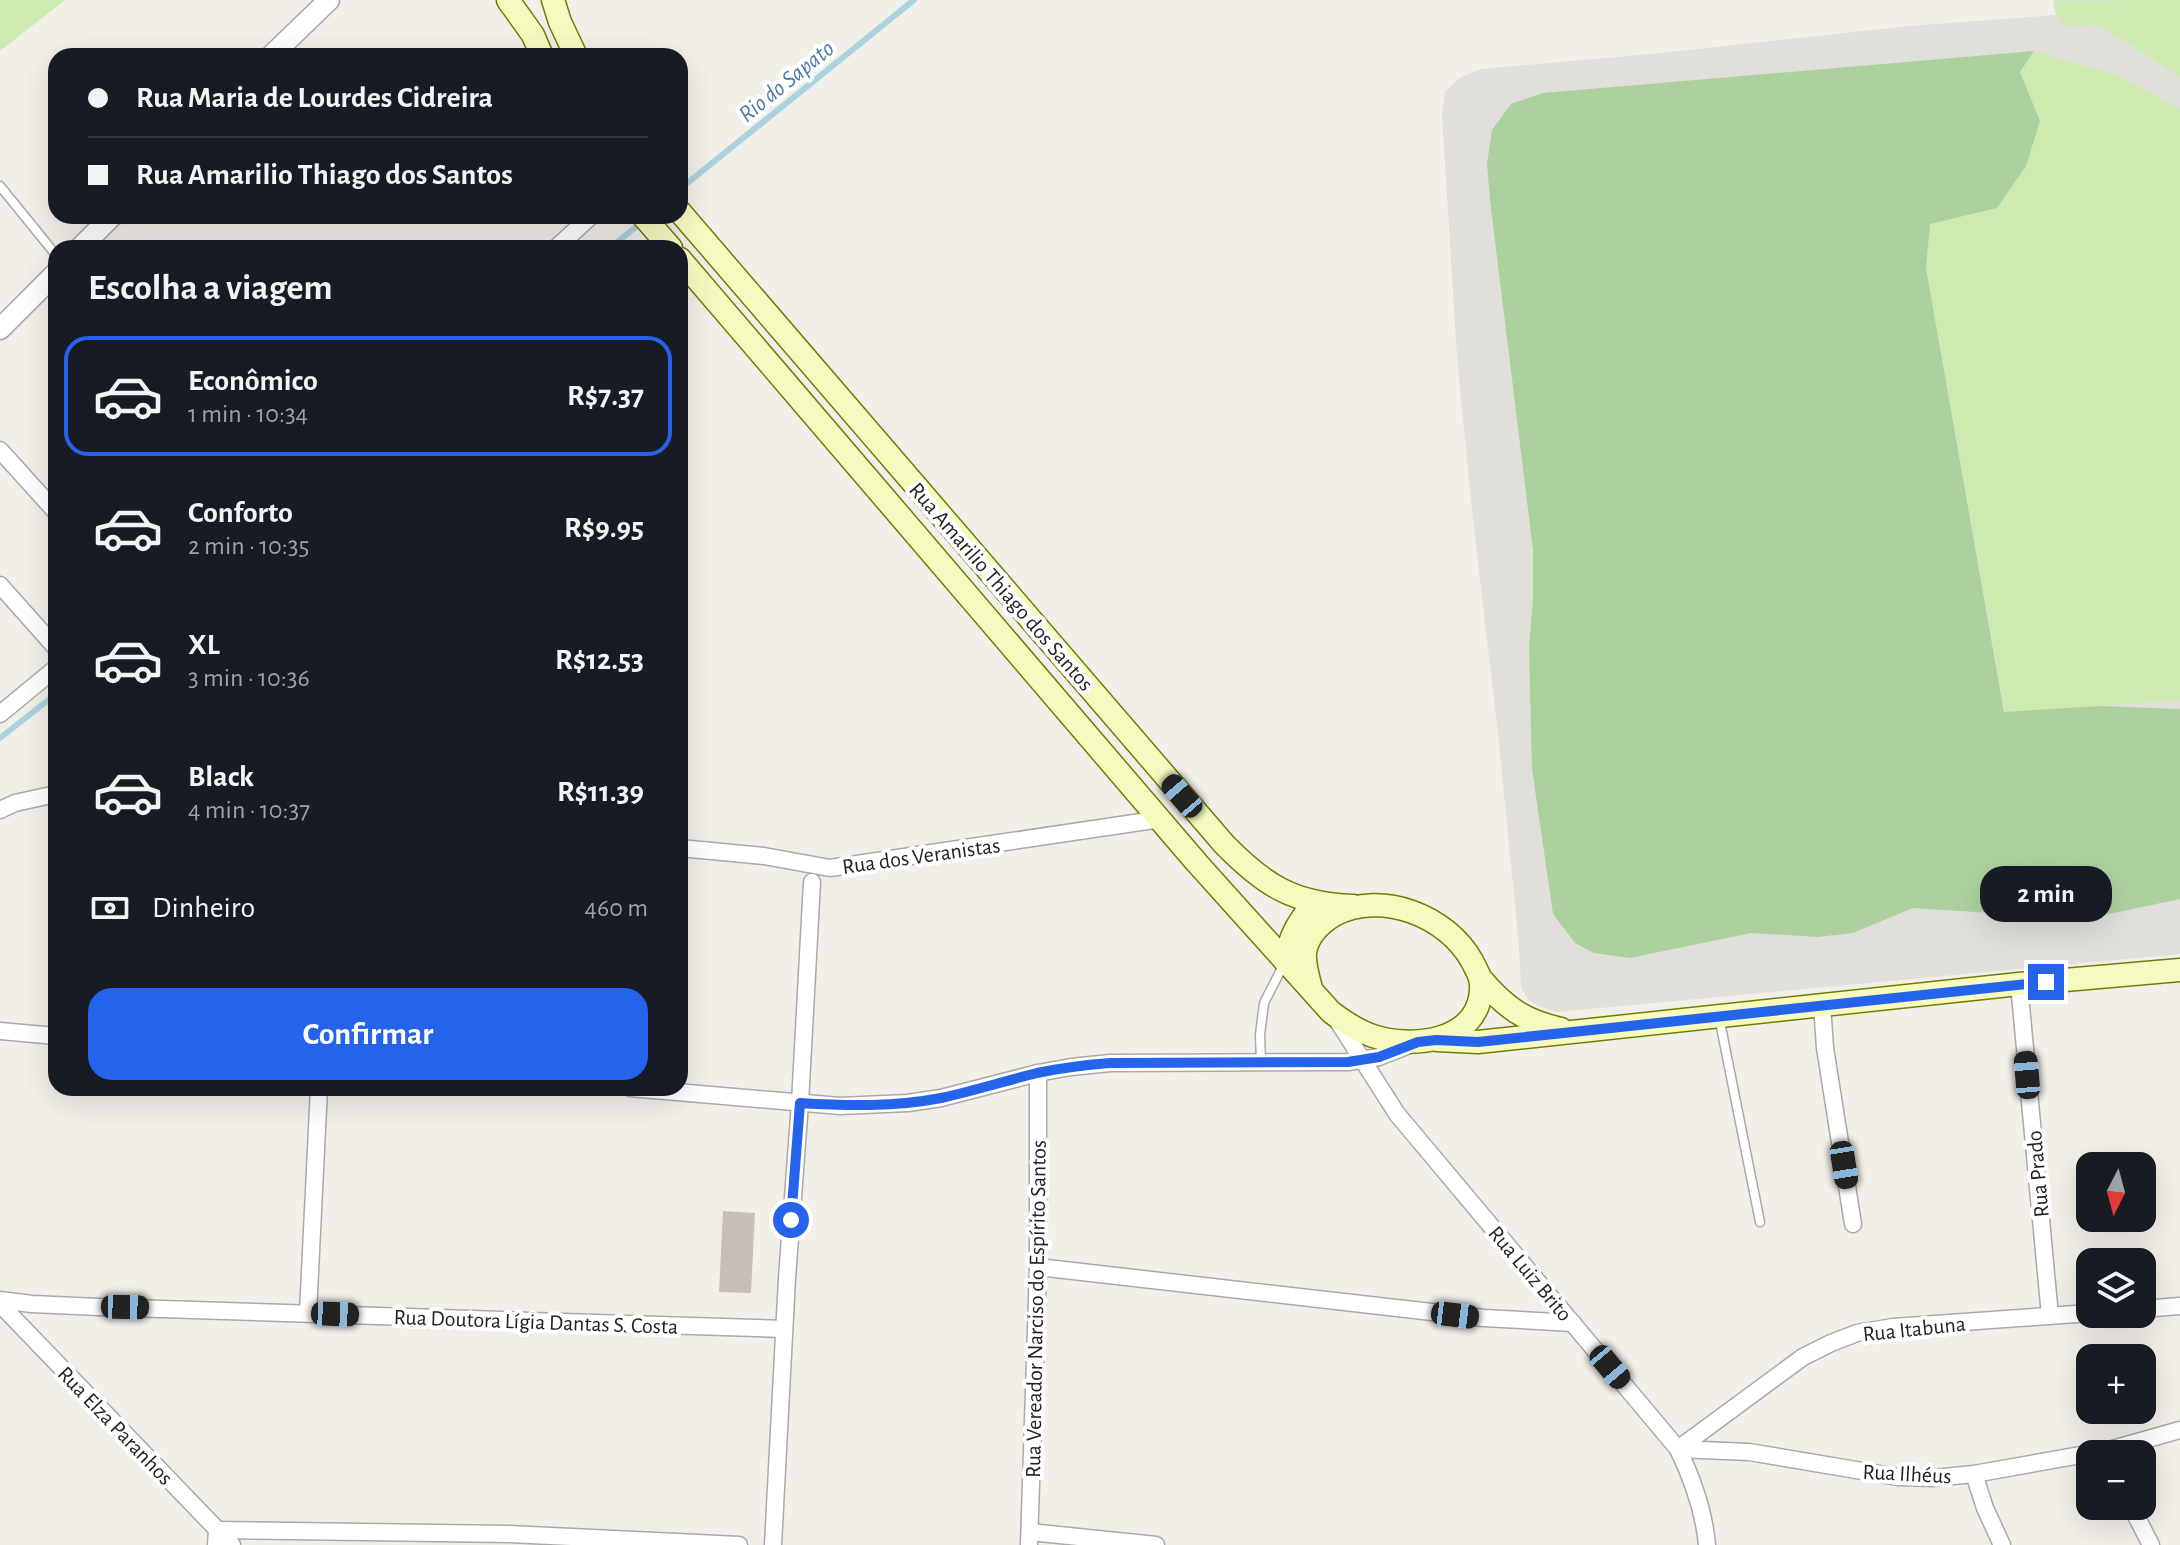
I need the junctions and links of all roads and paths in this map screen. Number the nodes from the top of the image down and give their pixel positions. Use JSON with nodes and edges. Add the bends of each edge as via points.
{"nodes":[{"id":1,"x":329,"y":0,"type":"edge"},
{"id":2,"x":508,"y":0,"type":"edge"},
{"id":3,"x":553,"y":0,"type":"edge"},
{"id":4,"x":279,"y":48,"type":"edge"},
{"id":5,"x":539,"y":48,"type":"edge"},
{"id":6,"x":572,"y":48,"type":"edge"},
{"id":7,"x":0,"y":186,"type":"edge"},
{"id":8,"x":688,"y":221,"type":"edge"},
{"id":9,"x":104,"y":224,"type":"edge"},
{"id":10,"x":582,"y":224,"type":"edge"},
{"id":11,"x":650,"y":224,"type":"edge"},
{"id":12,"x":88,"y":240,"type":"edge"},
{"id":13,"x":565,"y":240,"type":"edge"},
{"id":14,"x":664,"y":240,"type":"edge"},
{"id":15,"x":48,"y":245,"type":"edge"},
{"id":16,"x":688,"y":268,"type":"edge"},
{"id":17,"x":48,"y":281,"type":"edge"},
{"id":18,"x":0,"y":329,"type":"edge"},
{"id":19,"x":0,"y":450,"type":"edge"},
{"id":20,"x":48,"y":503,"type":"edge"},
{"id":21,"x":0,"y":585,"type":"edge"},
{"id":22,"x":48,"y":639,"type":"edge"},
{"id":23,"x":48,"y":675,"type":"edge"},
{"id":24,"x":0,"y":714,"type":"edge"},
{"id":25,"x":48,"y":796,"type":"edge"},
{"id":26,"x":8,"y":806,"type":"edge"},
{"id":27,"x":1161,"y":819,"type":"junction"},
{"id":28,"x":688,"y":849,"type":"edge"},
{"id":29,"x":812,"y":882,"type":"dead end"},
{"id":30,"x":1314,"y":902,"type":"junction"},
{"id":31,"x":1358,"y":906,"type":"junction"},
{"id":32,"x":1285,"y":961,"type":"junction"},
{"id":33,"x":2180,"y":970,"type":"edge"},
{"id":34,"x":1481,"y":979,"type":"junction"},
{"id":35,"x":2019,"y":984,"type":"junction"},
{"id":36,"x":1311,"y":988,"type":"junction"},
{"id":37,"x":1822,"y":1005,"type":"junction"},
{"id":38,"x":1331,"y":1012,"type":"junction"},
{"id":39,"x":1719,"y":1016,"type":"junction"},
{"id":40,"x":0,"y":1031,"type":"edge"},
{"id":41,"x":1574,"y":1031,"type":"junction"},
{"id":42,"x":48,"y":1035,"type":"edge"},
{"id":43,"x":1427,"y":1041,"type":"junction"},
{"id":44,"x":1364,"y":1060,"type":"junction"},
{"id":45,"x":1261,"y":1062,"type":"junction"},
{"id":46,"x":1038,"y":1073,"type":"junction"},
{"id":47,"x":688,"y":1093,"type":"edge"},
{"id":48,"x":319,"y":1096,"type":"edge"},
{"id":49,"x":800,"y":1103,"type":"junction"},
{"id":50,"x":1760,"y":1222,"type":"dead end"},
{"id":51,"x":1853,"y":1224,"type":"dead end"},
{"id":52,"x":1038,"y":1267,"type":"junction"},
{"id":53,"x":0,"y":1302,"type":"edge"},
{"id":54,"x":2180,"y":1306,"type":"edge"},
{"id":55,"x":2156,"y":1308,"type":"edge"},
{"id":56,"x":308,"y":1313,"type":"junction"},
{"id":57,"x":2076,"y":1314,"type":"edge"},
{"id":58,"x":2050,"y":1316,"type":"junction"},
{"id":59,"x":1573,"y":1323,"type":"junction"},
{"id":60,"x":784,"y":1329,"type":"junction"},
{"id":61,"x":2180,"y":1430,"type":"edge"},
{"id":62,"x":2148,"y":1440,"type":"edge"},
{"id":63,"x":1678,"y":1449,"type":"junction"},
{"id":64,"x":2076,"y":1458,"type":"edge"},
{"id":65,"x":1974,"y":1474,"type":"junction"},
{"id":66,"x":2138,"y":1520,"type":"edge"},
{"id":67,"x":217,"y":1537,"type":"edge"},
{"id":68,"x":1030,"y":1538,"type":"edge"},
{"id":69,"x":232,"y":1545,"type":"edge"},
{"id":70,"x":739,"y":1545,"type":"edge"},
{"id":71,"x":773,"y":1545,"type":"edge"},
{"id":72,"x":1156,"y":1545,"type":"edge"},
{"id":73,"x":1707,"y":1545,"type":"edge"},
{"id":74,"x":2002,"y":1545,"type":"edge"},
{"id":75,"x":2151,"y":1545,"type":"edge"}],
"edges":[{"from":1,"to":4,"type":"street"},
{"from":2,"to":5,"type":"main road"},
{"from":3,"to":6,"type":"main road"},
{"from":7,"to":15,"type":"lane"},
{"from":8,"to":30,"type":"main road","name":"Rua Amarilio Thiago dos Santos","via":[[1224,844],[1261,879]]},
{"from":9,"to":12,"type":"street"},
{"from":10,"to":13,"type":"street"},
{"from":11,"to":14,"type":"main road"},
{"from":16,"to":27,"type":"main road","name":"Rua Amarilio Thiago dos Santos"},
{"from":17,"to":18,"type":"street"},
{"from":19,"to":20,"type":"street"},
{"from":21,"to":22,"type":"street"},
{"from":23,"to":24,"type":"street"},
{"from":25,"to":26,"type":"street"},
{"from":27,"to":28,"type":"street","name":"Rua dos Veranistas","via":[[830,868]]},
{"from":27,"to":32,"type":"main road","name":"Rua Amarilio Thiago dos Santos"},
{"from":29,"to":49,"type":"street"},
{"from":30,"to":31,"type":"main road","name":"Rua Amarilio Thiago dos Santos"},
{"from":30,"to":32,"type":"main road","via":[[1290,938]]},
{"from":31,"to":34,"type":"main road","via":[[1406,910],[1440,925],[1468,955]]},
{"from":31,"to":36,"type":"main road","via":[[1326,920],[1308,941]]},
{"from":32,"to":36,"type":"main road","name":"Rua Amarilio Thiago dos Santos"},
{"from":32,"to":45,"type":"lane","via":[[1264,1003]]},
{"from":33,"to":35,"type":"main road"},
{"from":34,"to":41,"type":"main road","via":[[1513,1012]]},
{"from":34,"to":43,"type":"main road","via":[[1478,1006],[1470,1018],[1450,1035]]},
{"from":35,"to":37,"type":"main road"},
{"from":35,"to":58,"type":"street","name":"Rua Prado"},
{"from":36,"to":38,"type":"main road"},
{"from":37,"to":39,"type":"main road"},
{"from":37,"to":51,"type":"street"},
{"from":38,"to":43,"type":"main road","via":[[1374,1036]]},
{"from":38,"to":44,"type":"street","name":"Rua Luiz Brito"},
{"from":39,"to":41,"type":"main road"},
{"from":39,"to":50,"type":"lane"},
{"from":40,"to":42,"type":"street"},
{"from":41,"to":43,"type":"main road","via":[[1478,1042]]},
{"from":43,"to":44,"type":"street"},
{"from":44,"to":45,"type":"street"},
{"from":44,"to":59,"type":"street","name":"Rua Luiz Brito","via":[[1397,1114]]},
{"from":45,"to":46,"type":"street","via":[[1110,1063]]},
{"from":46,"to":49,"type":"street","via":[[908,1103]]},
{"from":46,"to":52,"type":"street","name":"Rua Vereador Narciso do Espírito Santos"},
{"from":47,"to":49,"type":"street"},
{"from":48,"to":56,"type":"street"},
{"from":49,"to":60,"type":"street"},
{"from":52,"to":59,"type":"street","via":[[1484,1318]]},
{"from":52,"to":68,"type":"street","name":"Rua Vereador Narciso do Espírito Santos"},
{"from":53,"to":56,"type":"street","name":"Rua Doutora Lígia Dantas S. Costa"},
{"from":53,"to":67,"type":"street","name":"Rua Elza Paranhos"},
{"from":54,"to":55,"type":"street"},
{"from":56,"to":60,"type":"street","name":"Rua Doutora Lígia Dantas S. Costa"},
{"from":57,"to":58,"type":"street","name":"Rua Itabuna"},
{"from":58,"to":63,"type":"street","name":"Rua Itabuna","via":[[1857,1333],[1803,1357]]},
{"from":59,"to":63,"type":"street","name":"Rua Luiz Brito"},
{"from":60,"to":71,"type":"street"},
{"from":61,"to":62,"type":"street","name":"Rua Ilhéus"},
{"from":63,"to":65,"type":"street","name":"Rua Ilhéus","via":[[1749,1452],[1898,1477]]},
{"from":63,"to":73,"type":"street","name":"Rua Luiz Brito","via":[[1700,1503]]},
{"from":64,"to":65,"type":"street","name":"Rua Ilhéus"},
{"from":65,"to":74,"type":"street"},
{"from":66,"to":75,"type":"street"},
{"from":67,"to":69,"type":"street","name":"Rua Elza Paranhos"},
{"from":67,"to":70,"type":"street","via":[[509,1534]]},
{"from":68,"to":72,"type":"street"}]}
